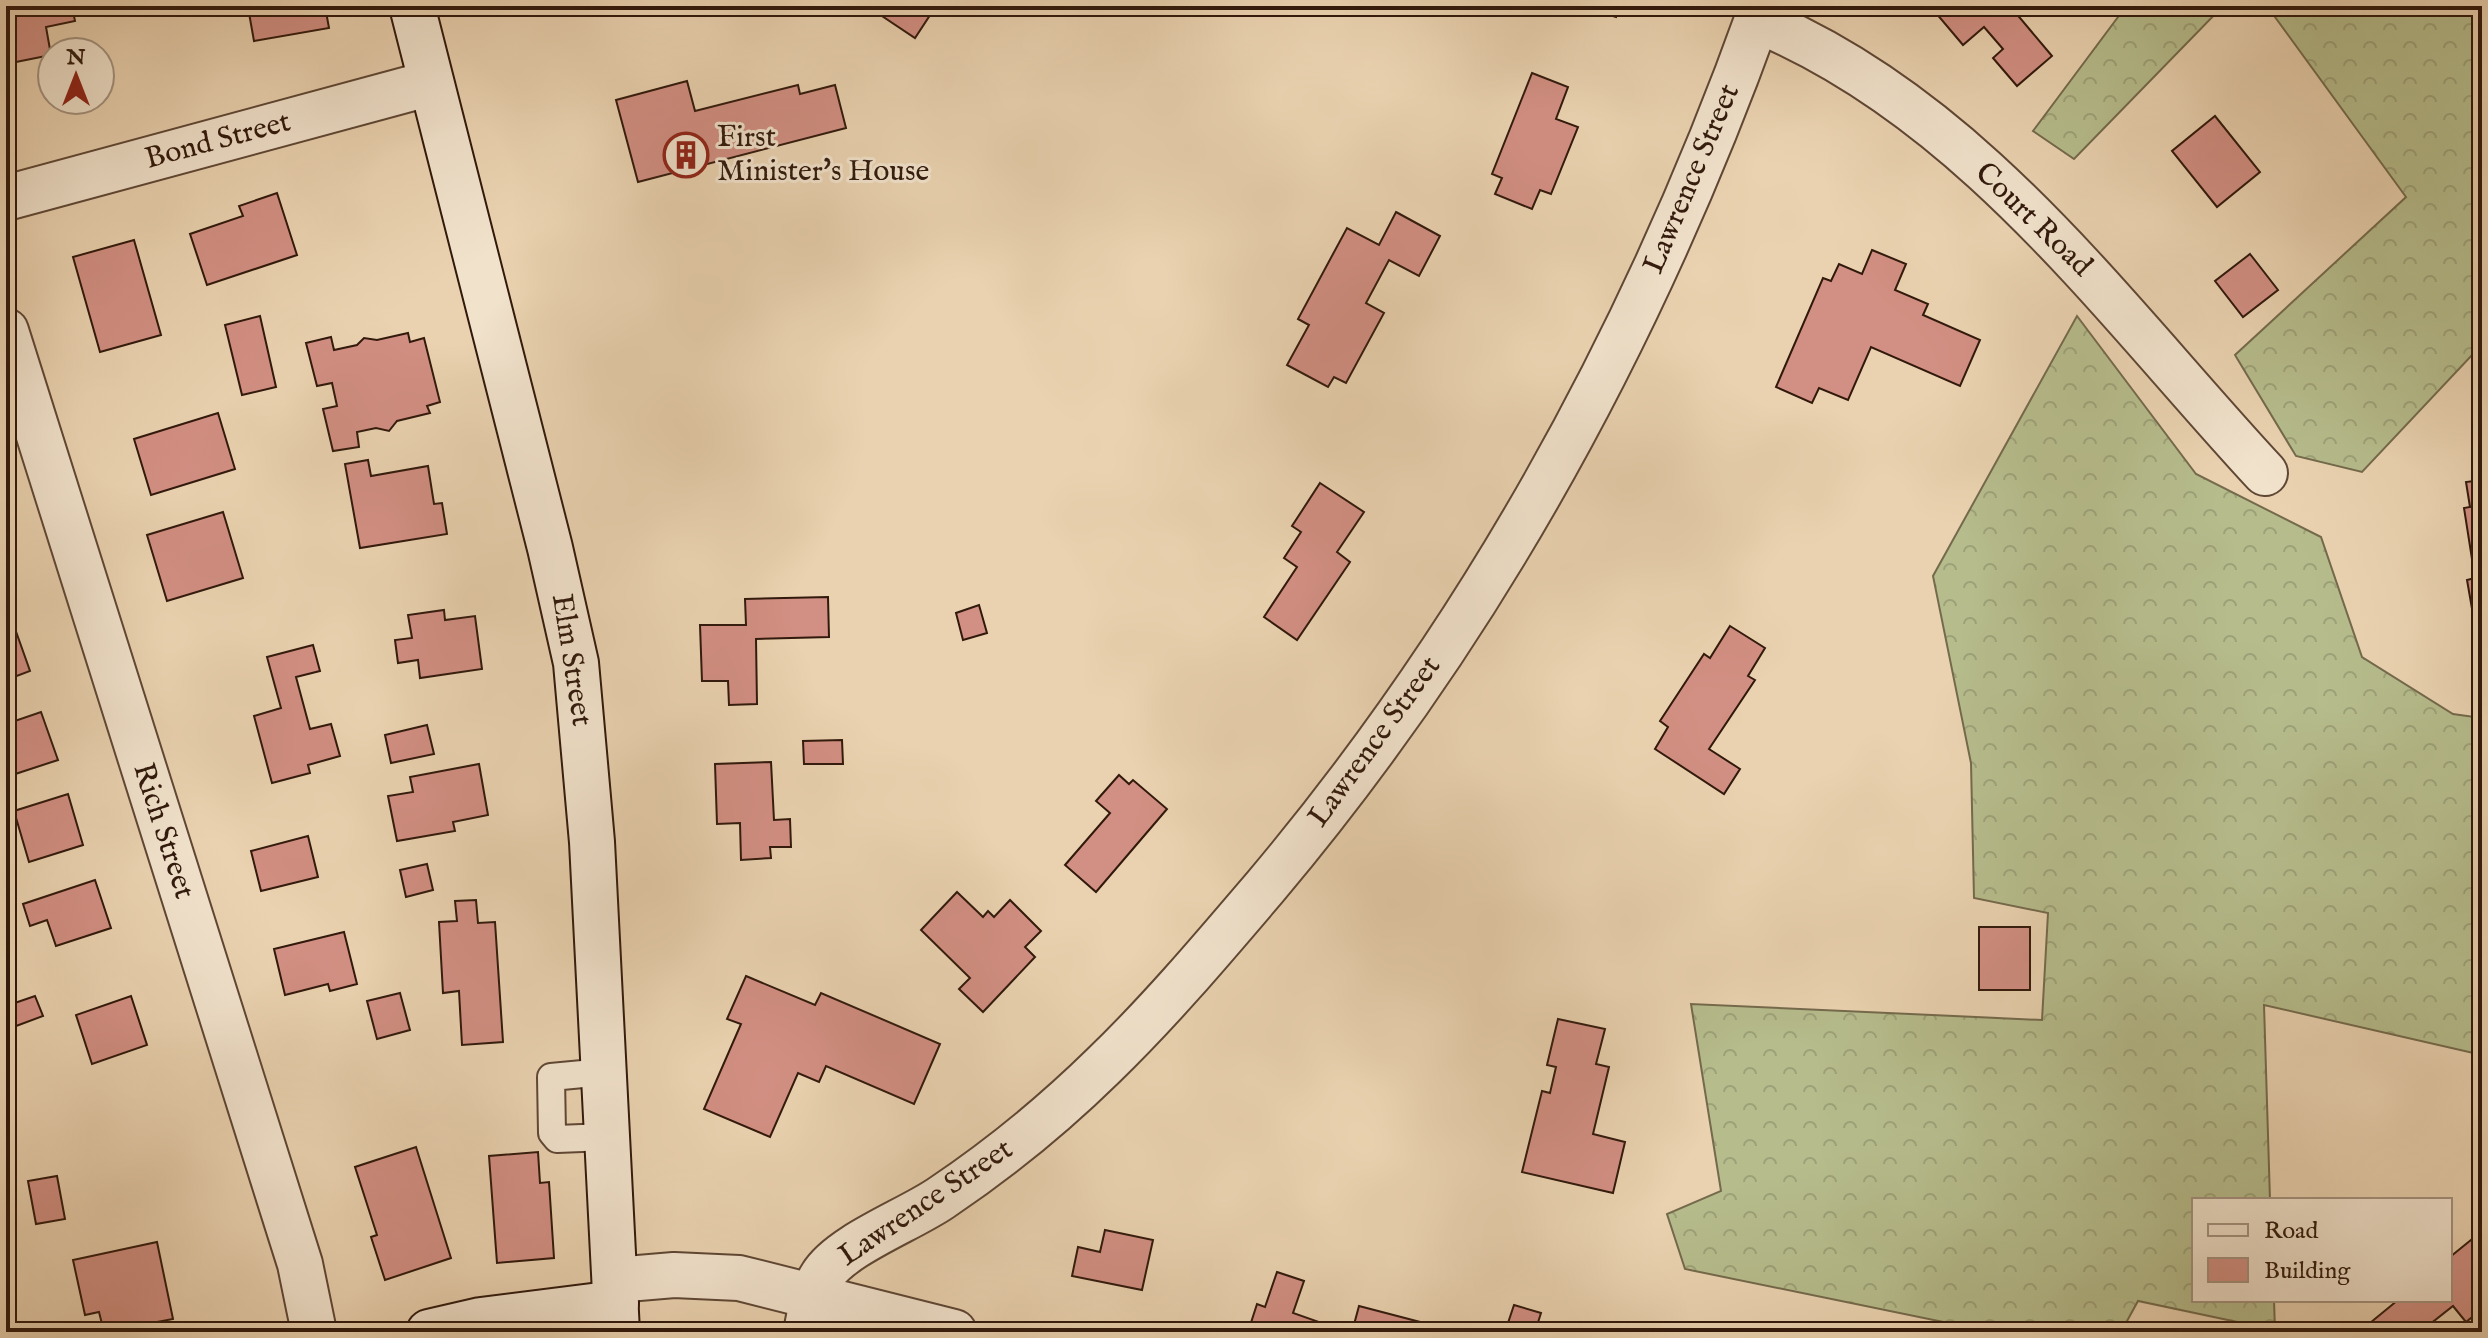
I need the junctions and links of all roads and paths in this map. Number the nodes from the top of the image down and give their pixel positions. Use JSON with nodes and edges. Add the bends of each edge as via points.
{"nodes":[{"id":1,"x":412,"y":6,"type":"edge"},
{"id":2,"x":1759,"y":13,"type":"edge"},
{"id":3,"x":431,"y":83,"type":"junction"},
{"id":4,"x":6,"y":198,"type":"edge"},
{"id":5,"x":6,"y":331,"type":"edge"},
{"id":6,"x":2265,"y":473,"type":"dead end"},
{"id":7,"x":616,"y":1305,"type":"edge"},
{"id":8,"x":810,"y":1314,"type":"edge"},
{"id":9,"x":314,"y":1332,"type":"edge"},
{"id":10,"x":429,"y":1332,"type":"edge"},
{"id":11,"x":954,"y":1332,"type":"edge"}],
"edges":[{"from":1,"to":3,"type":"street","name":"Elm Street"},
{"from":2,"to":6,"type":"street","name":"Court Road","via":[[1851,66],[2019,203],[2084,267]]},
{"from":2,"to":8,"type":"street","name":"Lawrence Street","via":[[1690,190],[1583,416],[1496,568],[1383,736],[1291,857],[1124,1046],[1067,1102],[983,1170],[838,1259],[822,1275]]},
{"from":3,"to":4,"type":"street","name":"Bond Street"},
{"from":3,"to":7,"type":"street","name":"Elm Street","via":[[576,663],[592,842]]},
{"from":5,"to":9,"type":"street","name":"Rich Street","via":[[300,1264]]},
{"from":7,"to":8,"type":"street","via":[[708,1276],[774,1285]]},
{"from":7,"to":10,"type":"street","via":[[481,1320]]},
{"from":8,"to":11,"type":"street"}]}
